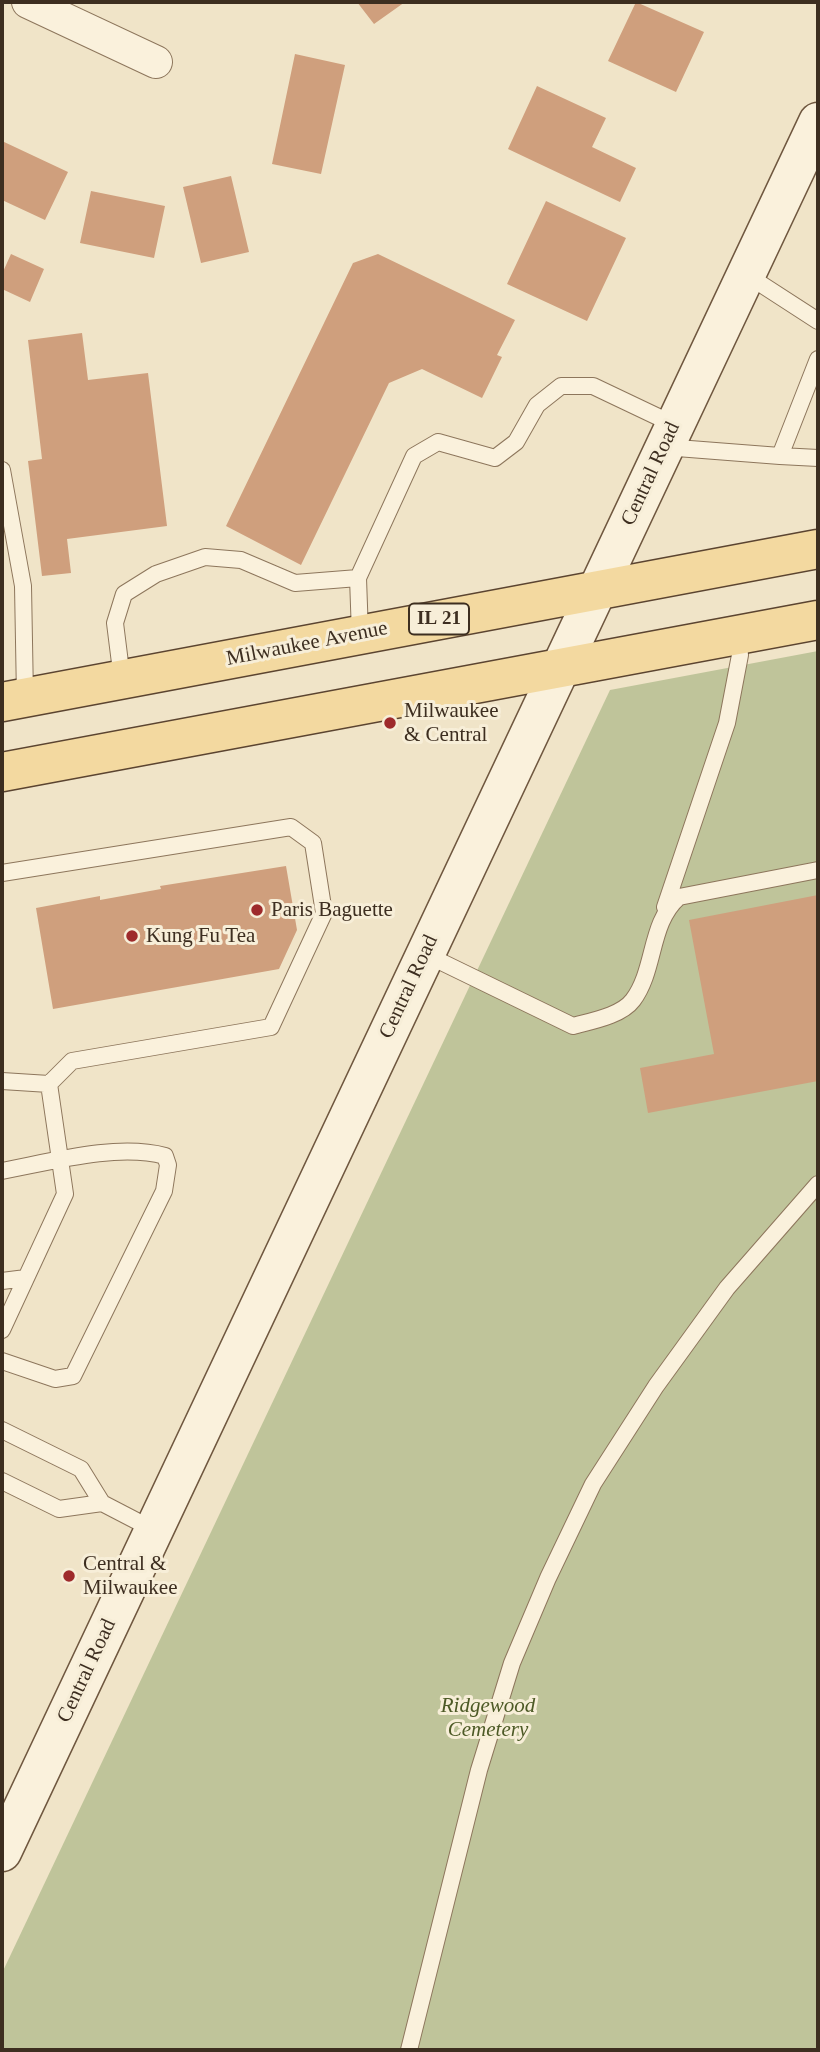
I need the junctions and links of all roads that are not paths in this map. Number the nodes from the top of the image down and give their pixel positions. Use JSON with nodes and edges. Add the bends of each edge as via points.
{"nodes":[{"id":1,"x":27,"y":2,"type":"edge"},
{"id":2,"x":156,"y":62,"type":"dead end"},
{"id":3,"x":818,"y":122,"type":"edge"},
{"id":4,"x":746,"y":275,"type":"junction"},
{"id":5,"x":818,"y":321,"type":"edge"},
{"id":6,"x":818,"y":359,"type":"edge"},
{"id":7,"x":669,"y":436,"type":"junction"},
{"id":8,"x":780,"y":456,"type":"junction"},
{"id":9,"x":818,"y":458,"type":"edge"},
{"id":10,"x":2,"y":470,"type":"edge"},
{"id":11,"x":818,"y":549,"type":"edge"},
{"id":12,"x":358,"y":578,"type":"junction"},
{"id":13,"x":597,"y":589,"type":"junction"},
{"id":14,"x":818,"y":620,"type":"edge"},
{"id":15,"x":359,"y":634,"type":"junction"},
{"id":16,"x":738,"y":635,"type":"junction"},
{"id":17,"x":558,"y":671,"type":"junction"},
{"id":18,"x":122,"y":679,"type":"junction"},
{"id":19,"x":14,"y":700,"type":"edge"},
{"id":20,"x":2,"y":772,"type":"edge"},
{"id":21,"x":818,"y":870,"type":"edge"},
{"id":22,"x":2,"y":873,"type":"edge"},
{"id":23,"x":665,"y":910,"type":"junction"},
{"id":24,"x":424,"y":954,"type":"junction"},
{"id":25,"x":2,"y":1081,"type":"edge"},
{"id":26,"x":49,"y":1084,"type":"junction"},
{"id":27,"x":60,"y":1160,"type":"junction"},
{"id":28,"x":2,"y":1171,"type":"edge"},
{"id":29,"x":818,"y":1184,"type":"edge"},
{"id":30,"x":26,"y":1278,"type":"junction"},
{"id":31,"x":2,"y":1281,"type":"edge"},
{"id":32,"x":2,"y":1329,"type":"edge"},
{"id":33,"x":2,"y":1361,"type":"edge"},
{"id":34,"x":2,"y":1430,"type":"edge"},
{"id":35,"x":2,"y":1481,"type":"edge"},
{"id":36,"x":102,"y":1503,"type":"junction"},
{"id":37,"x":154,"y":1530,"type":"junction"},
{"id":38,"x":2,"y":1852,"type":"edge"},
{"id":39,"x":409,"y":2050,"type":"edge"}],
"edges":[{"from":1,"to":2,"type":"street"},
{"from":3,"to":4,"type":"main road","name":"Central Road"},
{"from":4,"to":5,"type":"lane"},
{"from":4,"to":7,"type":"main road","name":"Central Road"},
{"from":6,"to":8,"type":"lane"},
{"from":7,"to":8,"type":"lane"},
{"from":7,"to":12,"type":"lane","via":[[593,386],[561,386],[537,405],[516,442],[495,458],[438,442],[414,456]]},
{"from":7,"to":13,"type":"main road","name":"Central Road"},
{"from":8,"to":9,"type":"lane"},
{"from":10,"to":19,"type":"lane","via":[[23,586]]},
{"from":11,"to":13,"type":"main road","name":"Milwaukee Avenue","number":"IL 21"},
{"from":12,"to":15,"type":"lane"},
{"from":12,"to":18,"type":"lane","via":[[295,583],[241,560],[205,557],[156,574],[124,594],[115,623]]},
{"from":13,"to":15,"type":"main road","name":"Milwaukee Avenue","number":"IL 21"},
{"from":13,"to":17,"type":"main road","name":"Central Road"},
{"from":14,"to":16,"type":"main road"},
{"from":15,"to":18,"type":"main road","name":"Milwaukee Avenue","number":"IL 21"},
{"from":16,"to":17,"type":"main road"},
{"from":16,"to":23,"type":"lane","via":[[740,655],[727,723]]},
{"from":17,"to":20,"type":"main road"},
{"from":17,"to":24,"type":"main road","name":"Central Road"},
{"from":18,"to":19,"type":"main road","name":"Milwaukee Avenue","number":"IL 21"},
{"from":21,"to":23,"type":"lane","via":[[679,897]]},
{"from":22,"to":26,"type":"lane","via":[[291,827],[313,843],[324,913],[271,1027],[72,1061]]},
{"from":23,"to":24,"type":"lane","via":[[649,965],[632,1002],[605,1017],[573,1026]]},
{"from":24,"to":37,"type":"main road","name":"Central Road"},
{"from":25,"to":26,"type":"lane"},
{"from":26,"to":27,"type":"lane"},
{"from":27,"to":28,"type":"lane"},
{"from":27,"to":30,"type":"lane","via":[[65,1194]]},
{"from":27,"to":33,"type":"lane","via":[[143,1150],[165,1156],[164,1191],[73,1376],[55,1379]]},
{"from":29,"to":39,"type":"lane","via":[[727,1288],[656,1386],[593,1484],[548,1578],[512,1663],[479,1770]]},
{"from":30,"to":31,"type":"lane"},
{"from":30,"to":32,"type":"lane"},
{"from":34,"to":36,"type":"lane","via":[[81,1469]]},
{"from":35,"to":36,"type":"lane","via":[[59,1509]]},
{"from":36,"to":37,"type":"lane"},
{"from":37,"to":38,"type":"main road","name":"Central Road"}]}
